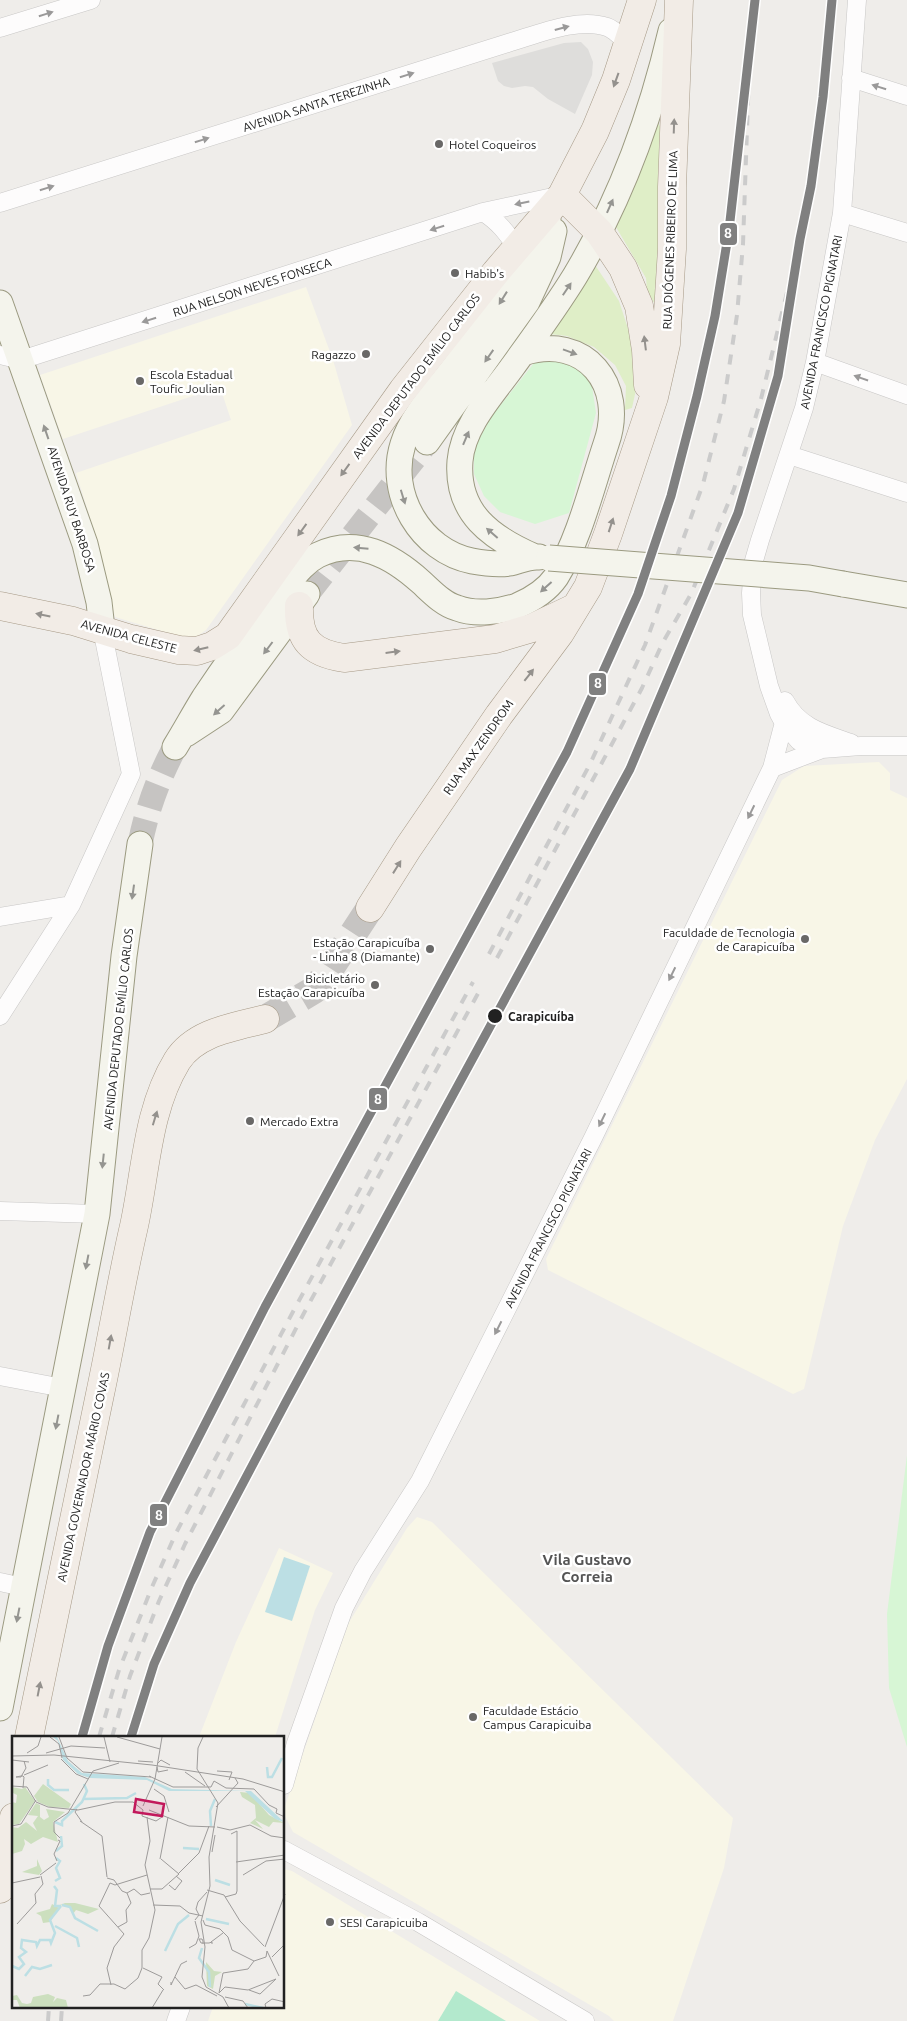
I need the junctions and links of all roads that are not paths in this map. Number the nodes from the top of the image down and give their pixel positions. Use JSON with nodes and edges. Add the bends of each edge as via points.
{"nodes":[{"id":1,"x":91,"y":0,"type":"edge"},
{"id":2,"x":642,"y":0,"type":"edge"},
{"id":3,"x":678,"y":0,"type":"edge"},
{"id":4,"x":857,"y":0,"type":"edge"},
{"id":5,"x":0,"y":28,"type":"edge"},
{"id":6,"x":628,"y":44,"type":"junction"},
{"id":7,"x":852,"y":78,"type":"junction"},
{"id":8,"x":907,"y":96,"type":"edge"},
{"id":9,"x":562,"y":195,"type":"junction"},
{"id":10,"x":0,"y":203,"type":"edge"},
{"id":11,"x":483,"y":212,"type":"junction"},
{"id":12,"x":842,"y":213,"type":"junction"},
{"id":13,"x":599,"y":232,"type":"junction"},
{"id":14,"x":907,"y":233,"type":"edge"},
{"id":15,"x":516,"y":248,"type":"junction"},
{"id":16,"x":0,"y":303,"type":"edge"},
{"id":17,"x":523,"y":352,"type":"junction"},
{"id":18,"x":11,"y":357,"type":"edge"},
{"id":19,"x":815,"y":362,"type":"junction"},
{"id":20,"x":907,"y":394,"type":"edge"},
{"id":21,"x":649,"y":409,"type":"junction"},
{"id":22,"x":427,"y":442,"type":"tunnel mouth"},
{"id":23,"x":789,"y":455,"type":"junction"},
{"id":24,"x":907,"y":493,"type":"edge"},
{"id":25,"x":542,"y":557,"type":"junction"},
{"id":26,"x":278,"y":563,"type":"joint"},
{"id":27,"x":907,"y":595,"type":"edge"},
{"id":28,"x":581,"y":598,"type":"junction"},
{"id":29,"x":293,"y":601,"type":"junction"},
{"id":30,"x":0,"y":607,"type":"edge"},
{"id":31,"x":102,"y":629,"type":"junction"},
{"id":32,"x":228,"y":636,"type":"junction"},
{"id":33,"x":787,"y":716,"type":"junction"},
{"id":34,"x":836,"y":737,"type":"junction"},
{"id":35,"x":178,"y":742,"type":"tunnel mouth"},
{"id":36,"x":861,"y":746,"type":"junction"},
{"id":37,"x":907,"y":746,"type":"edge"},
{"id":38,"x":822,"y":749,"type":"junction"},
{"id":39,"x":772,"y":768,"type":"junction"},
{"id":40,"x":140,"y":844,"type":"tunnel mouth"},
{"id":41,"x":71,"y":905,"type":"junction"},
{"id":42,"x":370,"y":908,"type":"tunnel mouth"},
{"id":43,"x":0,"y":917,"type":"edge"},
{"id":44,"x":0,"y":1016,"type":"edge"},
{"id":45,"x":264,"y":1019,"type":"tunnel mouth"},
{"id":46,"x":0,"y":1211,"type":"edge"},
{"id":47,"x":96,"y":1214,"type":"junction"},
{"id":48,"x":0,"y":1376,"type":"edge"},
{"id":49,"x":63,"y":1388,"type":"junction"},
{"id":50,"x":12,"y":1584,"type":"edge"},
{"id":51,"x":0,"y":1708,"type":"edge"},
{"id":52,"x":30,"y":1736,"type":"edge"},
{"id":53,"x":285,"y":1782,"type":"edge"},
{"id":54,"x":12,"y":1827,"type":"edge"},
{"id":55,"x":285,"y":1851,"type":"edge"},
{"id":56,"x":0,"y":1889,"type":"edge"},
{"id":57,"x":182,"y":2008,"type":"edge"},
{"id":58,"x":176,"y":2021,"type":"edge"},
{"id":59,"x":585,"y":2021,"type":"edge"}],
"edges":[{"from":5,"to":1,"type":"street","one_way":true},
{"from":2,"to":6,"type":"main road","name":"AVENIDA DEPUTADO EMÍLIO CARLOS"},
{"from":13,"to":3,"type":"main road","one_way":true,"via":[[646,122]]},
{"from":21,"to":3,"type":"main road","name":"RUA DIÓGENES RIBEIRO DE LIMA","one_way":true,"via":[[666,344],[672,249]]},
{"from":4,"to":7,"type":"street","name":"AVENIDA FRANCISCO PIGNATARI"},
{"from":6,"to":9,"type":"main road","name":"AVENIDA DEPUTADO EMÍLIO CARLOS","one_way":true,"via":[[595,131]]},
{"from":10,"to":6,"type":"street","name":"AVENIDA SANTA TEREZINHA","one_way":true,"via":[[573,25],[608,27]]},
{"from":8,"to":7,"type":"street","one_way":true},
{"from":7,"to":12,"type":"street","name":"AVENIDA FRANCISCO PIGNATARI"},
{"from":9,"to":11,"type":"street","name":"RUA NELSON NEVES FONSECA","one_way":true},
{"from":9,"to":13,"type":"main road"},
{"from":9,"to":15,"type":"main road","name":"AVENIDA DEPUTADO EMÍLIO CARLOS"},
{"from":9,"to":22,"type":"main road","one_way":true,"via":[[548,257],[527,302]]},
{"from":9,"to":25,"type":"main road","name":"AVENIDA DEPUTADO EMÍLIO CARLOS","one_way":true,"via":[[500,304],[407,432],[399,459],[400,487],[412,518],[419,529],[443,550],[466,559],[490,563],[507,564]]},
{"from":11,"to":15,"type":"street","via":[[494,218]]},
{"from":11,"to":18,"type":"street","name":"RUA NELSON NEVES FONSECA","one_way":true},
{"from":12,"to":14,"type":"street"},
{"from":12,"to":19,"type":"street","name":"AVENIDA FRANCISCO PIGNATARI"},
{"from":17,"to":13,"type":"main road","one_way":true,"via":[[575,276]]},
{"from":21,"to":13,"type":"main road","one_way":true,"via":[[646,350],[638,306],[623,268]]},
{"from":15,"to":26,"type":"main road","name":"AVENIDA DEPUTADO EMÍLIO CARLOS","one_way":true,"via":[[403,390]]},
{"from":16,"to":18,"type":"main road","name":"AVENIDA RUY BARBOSA"},
{"from":25,"to":17,"type":"main road","one_way":true,"via":[[506,544],[477,519],[465,499],[460,476],[460,458],[468,432]]},
{"from":17,"to":29,"type":"main road","one_way":true,"via":[[560,348],[584,358],[602,378],[611,408],[609,436],[570,549],[554,579],[535,597],[509,608],[467,611],[446,603],[383,554],[370,549],[346,548],[326,552],[302,567]]},
{"from":31,"to":18,"type":"main road","name":"AVENIDA RUY BARBOSA","one_way":true,"via":[[85,544]]},
{"from":20,"to":19,"type":"street","one_way":true},
{"from":19,"to":23,"type":"street","name":"AVENIDA FRANCISCO PIGNATARI"},
{"from":28,"to":21,"type":"main road","name":"RUA DIÓGENES RIBEIRO DE LIMA","one_way":true,"via":[[608,534]]},
{"from":23,"to":24,"type":"street"},
{"from":23,"to":33,"type":"street","name":"AVENIDA FRANCISCO PIGNATARI","via":[[753,564],[751,593],[752,615],[764,666]]},
{"from":25,"to":27,"type":"main road","bridge":true,"via":[[809,578]]},
{"from":26,"to":32,"type":"main road","name":"AVENIDA CELESTE"},
{"from":29,"to":28,"type":"main road","one_way":true,"via":[[309,644],[329,656],[344,658],[504,637],[532,628]]},
{"from":42,"to":28,"type":"main road","name":"RUA MAX ZENDROM","one_way":true,"via":[[488,730]]},
{"from":29,"to":32,"type":"main road"},
{"from":29,"to":35,"type":"main road","one_way":true,"via":[[203,700]]},
{"from":31,"to":30,"type":"main road","name":"AVENIDA CELESTE","one_way":true},
{"from":32,"to":31,"type":"main road","name":"AVENIDA CELESTE","one_way":true,"via":[[197,651],[131,639]]},
{"from":31,"to":41,"type":"street","name":"AVENIDA RUY BARBOSA","via":[[131,774]]},
{"from":33,"to":34,"type":"street","name":"AVENIDA FRANCISCO PIGNATARI"},
{"from":33,"to":38,"type":"street","via":[[799,741]]},
{"from":33,"to":39,"type":"street","name":"AVENIDA FRANCISCO PIGNATARI"},
{"from":34,"to":36,"type":"street","name":"AVENIDA FRANCISCO PIGNATARI"},
{"from":34,"to":38,"type":"street"},
{"from":36,"to":37,"type":"street"},
{"from":36,"to":38,"type":"street"},
{"from":38,"to":39,"type":"street"},
{"from":39,"to":53,"type":"street","name":"AVENIDA FRANCISCO PIGNATARI","one_way":true,"via":[[593,1138],[420,1481],[344,1608]]},
{"from":40,"to":47,"type":"main road","name":"AVENIDA DEPUTADO EMÍLIO CARLOS","one_way":true,"via":[[124,956]]},
{"from":41,"to":43,"type":"street"},
{"from":41,"to":44,"type":"street","name":"AVENIDA RUY BARBOSA"},
{"from":52,"to":45,"type":"main road","name":"AVENIDA GOVERNADOR MÁRIO COVAS","one_way":true,"via":[[136,1217],[146,1151],[164,1088],[178,1060],[202,1038]]},
{"from":46,"to":47,"type":"street"},
{"from":47,"to":49,"type":"main road","one_way":true},
{"from":48,"to":49,"type":"street"},
{"from":49,"to":50,"type":"main road","one_way":true},
{"from":50,"to":51,"type":"main road","one_way":true},
{"from":54,"to":56,"type":"main road"},
{"from":55,"to":59,"type":"street","via":[[418,1922]]},
{"from":57,"to":58,"type":"street"}]}
